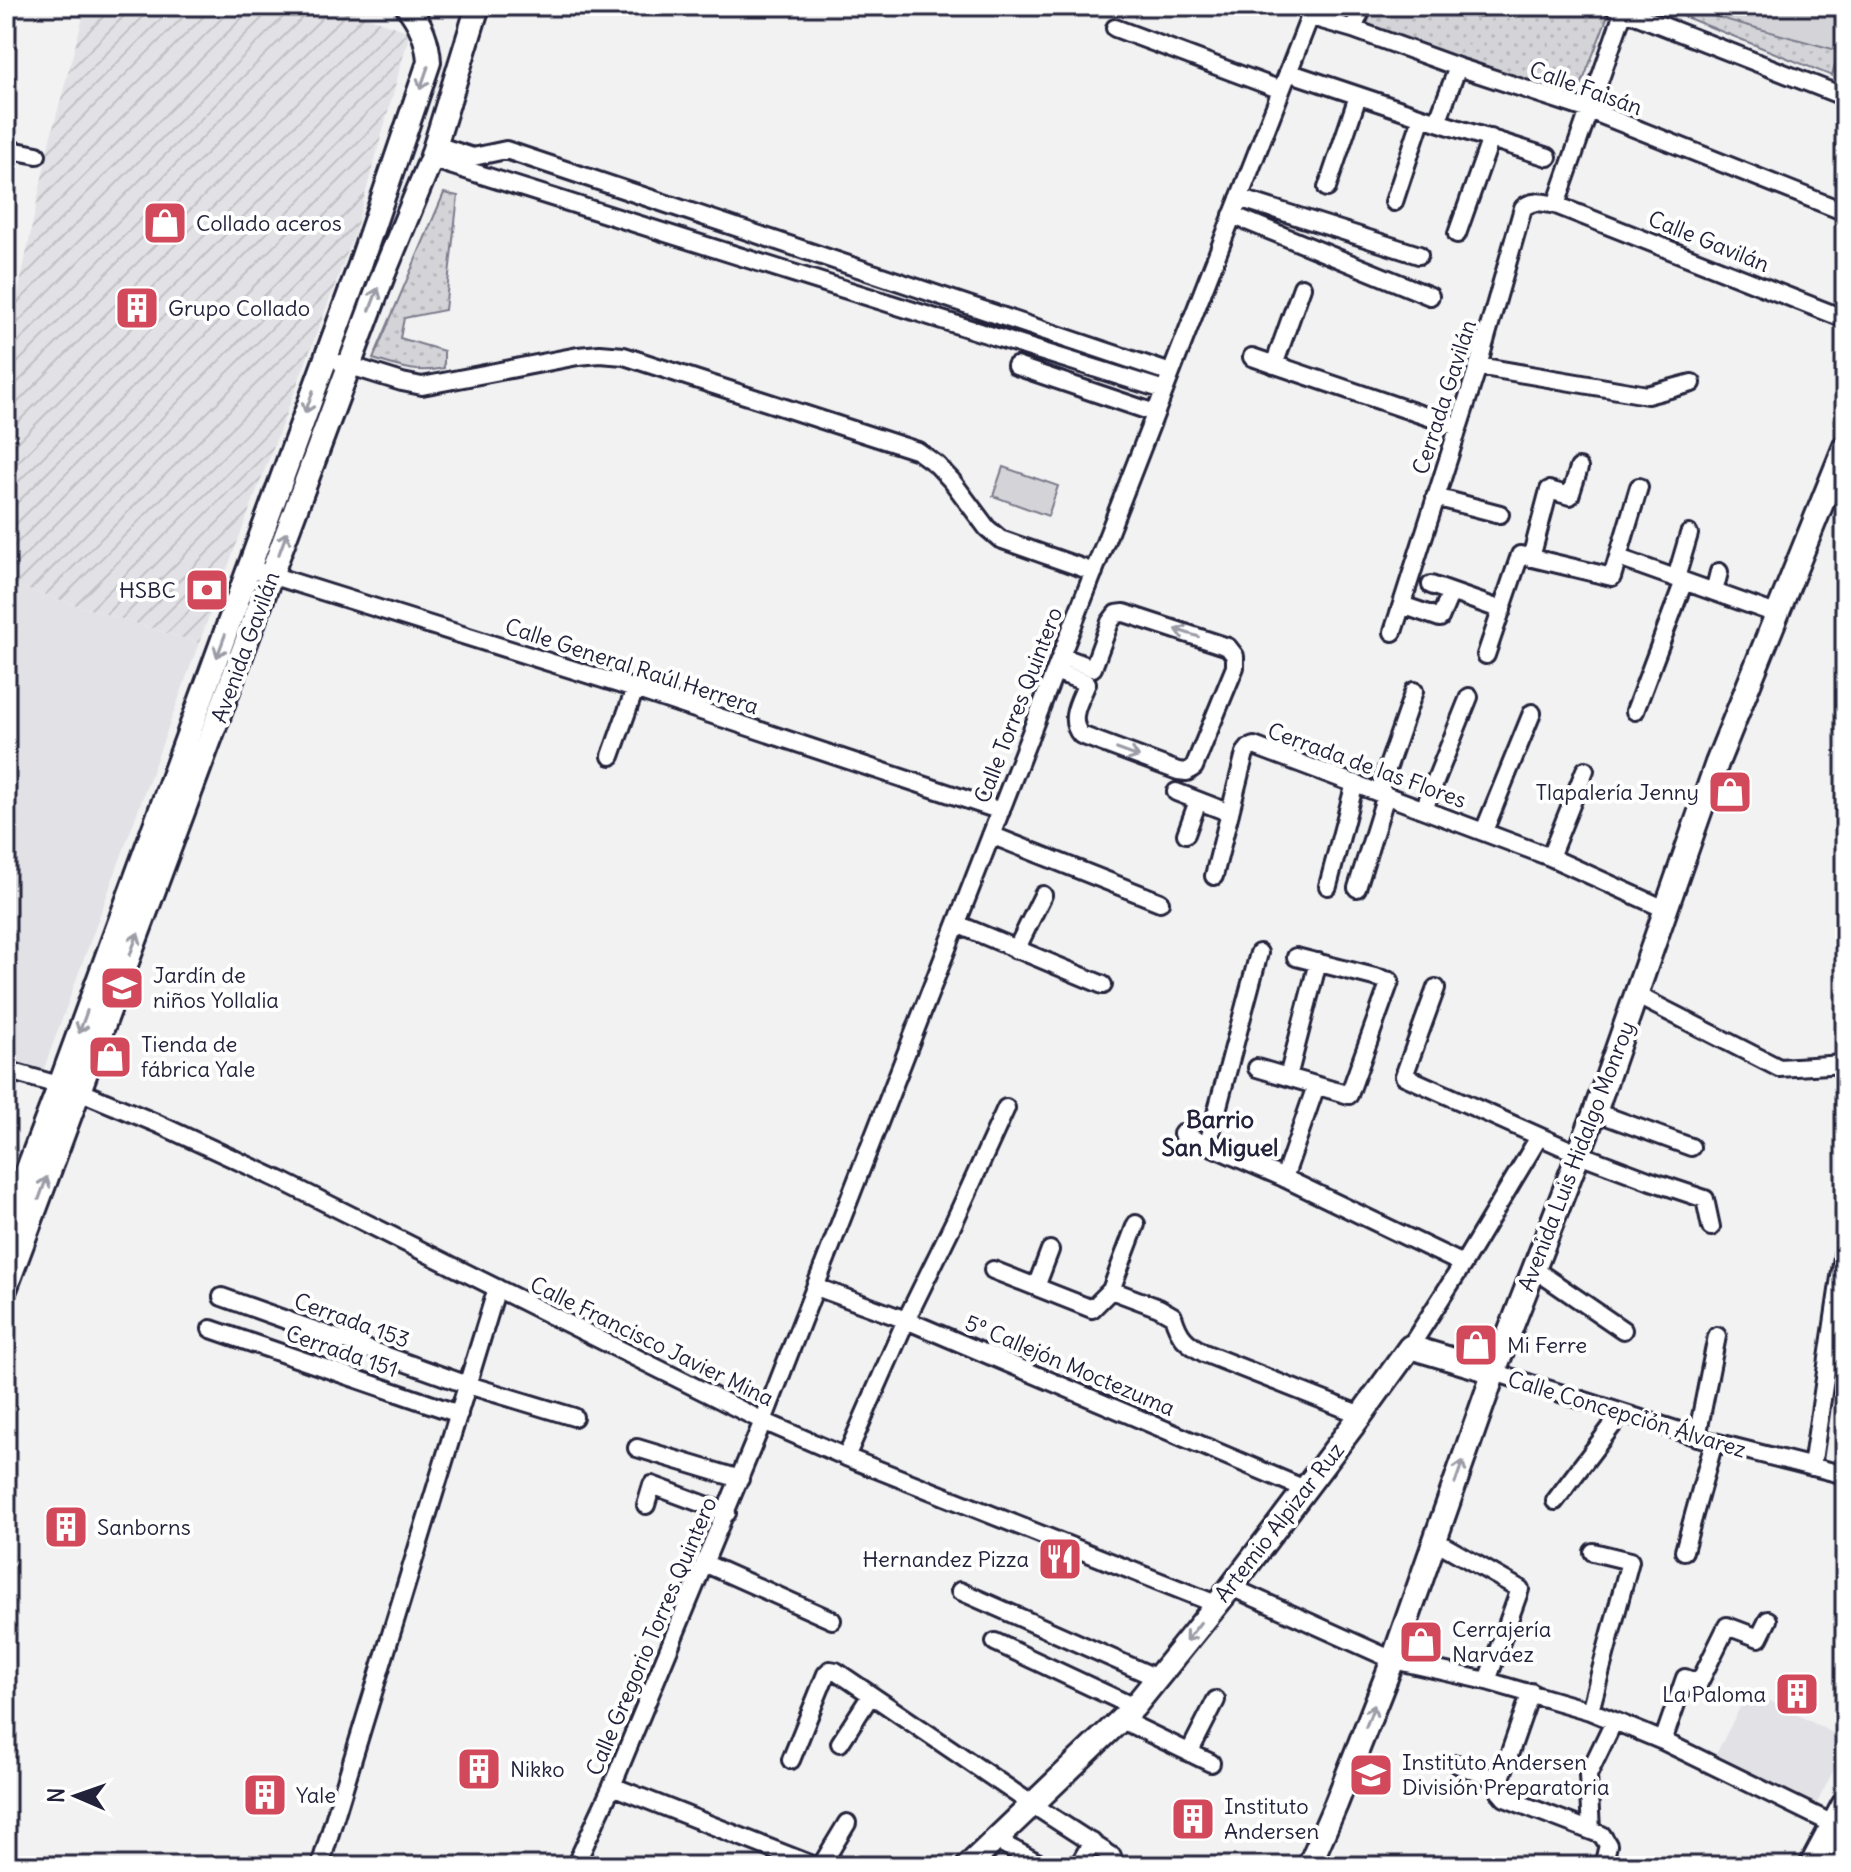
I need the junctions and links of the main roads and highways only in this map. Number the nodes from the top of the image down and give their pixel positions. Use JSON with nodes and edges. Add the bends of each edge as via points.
{"nodes":[{"id":1,"x":407,"y":6,"type":"edge"},
{"id":2,"x":478,"y":6,"type":"edge"},
{"id":3,"x":1844,"y":449,"type":"edge"},
{"id":4,"x":70,"y":1088,"type":"junction"},
{"id":5,"x":6,"y":1226,"type":"edge"},
{"id":6,"x":6,"y":1287,"type":"edge"},
{"id":7,"x":1410,"y":1347,"type":"joint"},
{"id":8,"x":1494,"y":1372,"type":"junction"},
{"id":9,"x":1842,"y":1825,"type":"edge"},
{"id":10,"x":968,"y":1866,"type":"edge"},
{"id":11,"x":1309,"y":1866,"type":"edge"},
{"id":12,"x":1813,"y":1866,"type":"edge"},
{"id":13,"x":1834,"y":1866,"type":"edge"}],
"edges":[{"from":1,"to":4,"type":"main road","name":"Avenida Gavilán","one_way":true,"via":[[428,47],[429,62]]},
{"from":4,"to":2,"type":"main road","name":"Avenida Gavilán","one_way":true,"via":[[434,152]]},
{"from":3,"to":8,"type":"main road","name":"Avenida Luis Hidalgo Monroy","via":[[1717,763],[1595,1112]]},
{"from":4,"to":5,"type":"main road","name":"Avenida Gavilán"},
{"from":6,"to":4,"type":"main road","name":"Avenida Gavilán","one_way":true},
{"from":7,"to":8,"type":"main road","name":"Calle Concepción Álvarez"},
{"from":7,"to":10,"type":"main road","name":"Artemio Alpizar Ruz","one_way":true,"via":[[1128,1714]]},
{"from":11,"to":8,"type":"main road","name":"Avenida Luis Hidalgo Monroy","one_way":true,"via":[[1393,1660]]},
{"from":9,"to":12,"type":"main road"},
{"from":9,"to":13,"type":"main road"}]}
